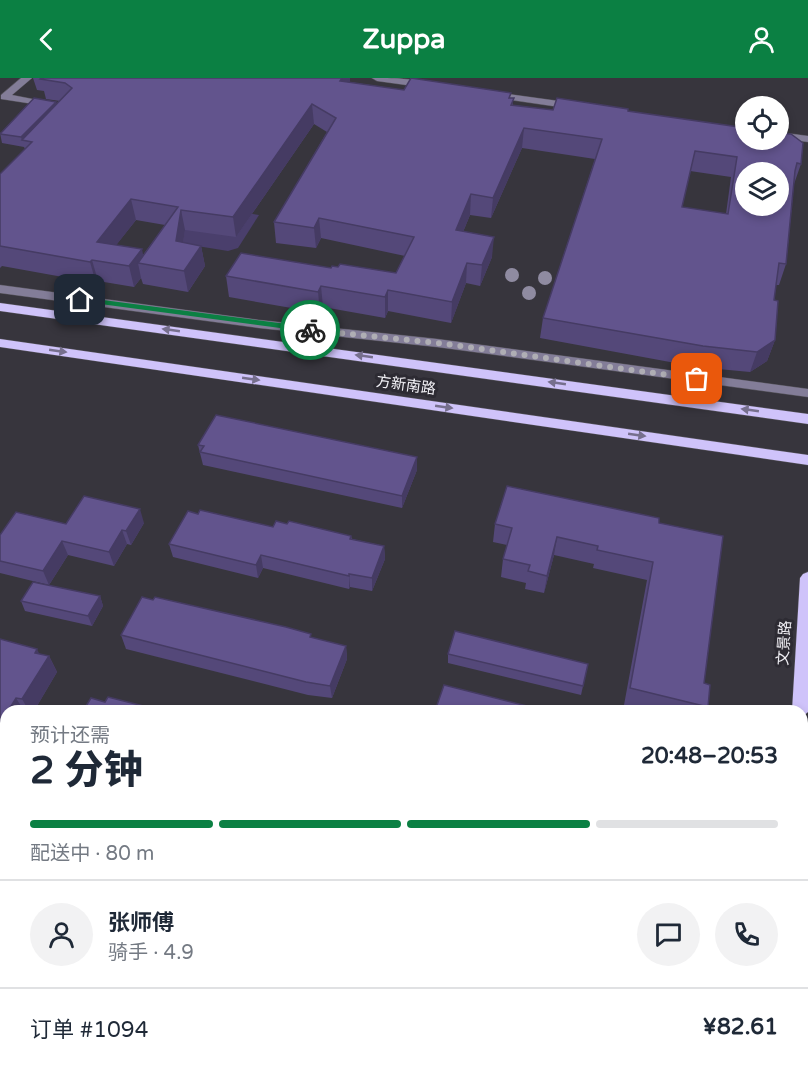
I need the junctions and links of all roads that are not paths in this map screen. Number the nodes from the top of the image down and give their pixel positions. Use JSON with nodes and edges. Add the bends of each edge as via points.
{"nodes":[{"id":1,"x":27,"y":78,"type":"edge"},
{"id":2,"x":377,"y":78,"type":"edge"},
{"id":3,"x":434,"y":86,"type":"edge"},
{"id":4,"x":480,"y":93,"type":"edge"},
{"id":5,"x":59,"y":106,"type":"edge"},
{"id":6,"x":584,"y":108,"type":"edge"},
{"id":7,"x":789,"y":137,"type":"edge"},
{"id":8,"x":808,"y":140,"type":"edge"},
{"id":9,"x":0,"y":289,"type":"edge"},
{"id":10,"x":0,"y":307,"type":"edge"},
{"id":11,"x":0,"y":343,"type":"edge"},
{"id":12,"x":808,"y":393,"type":"edge"},
{"id":13,"x":808,"y":419,"type":"edge"},
{"id":14,"x":808,"y":460,"type":"edge"},
{"id":15,"x":808,"y":578,"type":"edge"},
{"id":16,"x":800,"y":705,"type":"edge"}],
"edges":[{"from":1,"to":5,"type":"street","via":[[4,97]]},
{"from":2,"to":3,"type":"street"},
{"from":4,"to":6,"type":"street"},
{"from":7,"to":8,"type":"street"},
{"from":9,"to":12,"type":"street"},
{"from":13,"to":10,"type":"main road","name":"方新南路","one_way":true},
{"from":11,"to":14,"type":"main road","name":"方新南路","one_way":true},
{"from":15,"to":16,"type":"main road","name":"文景路"}]}
